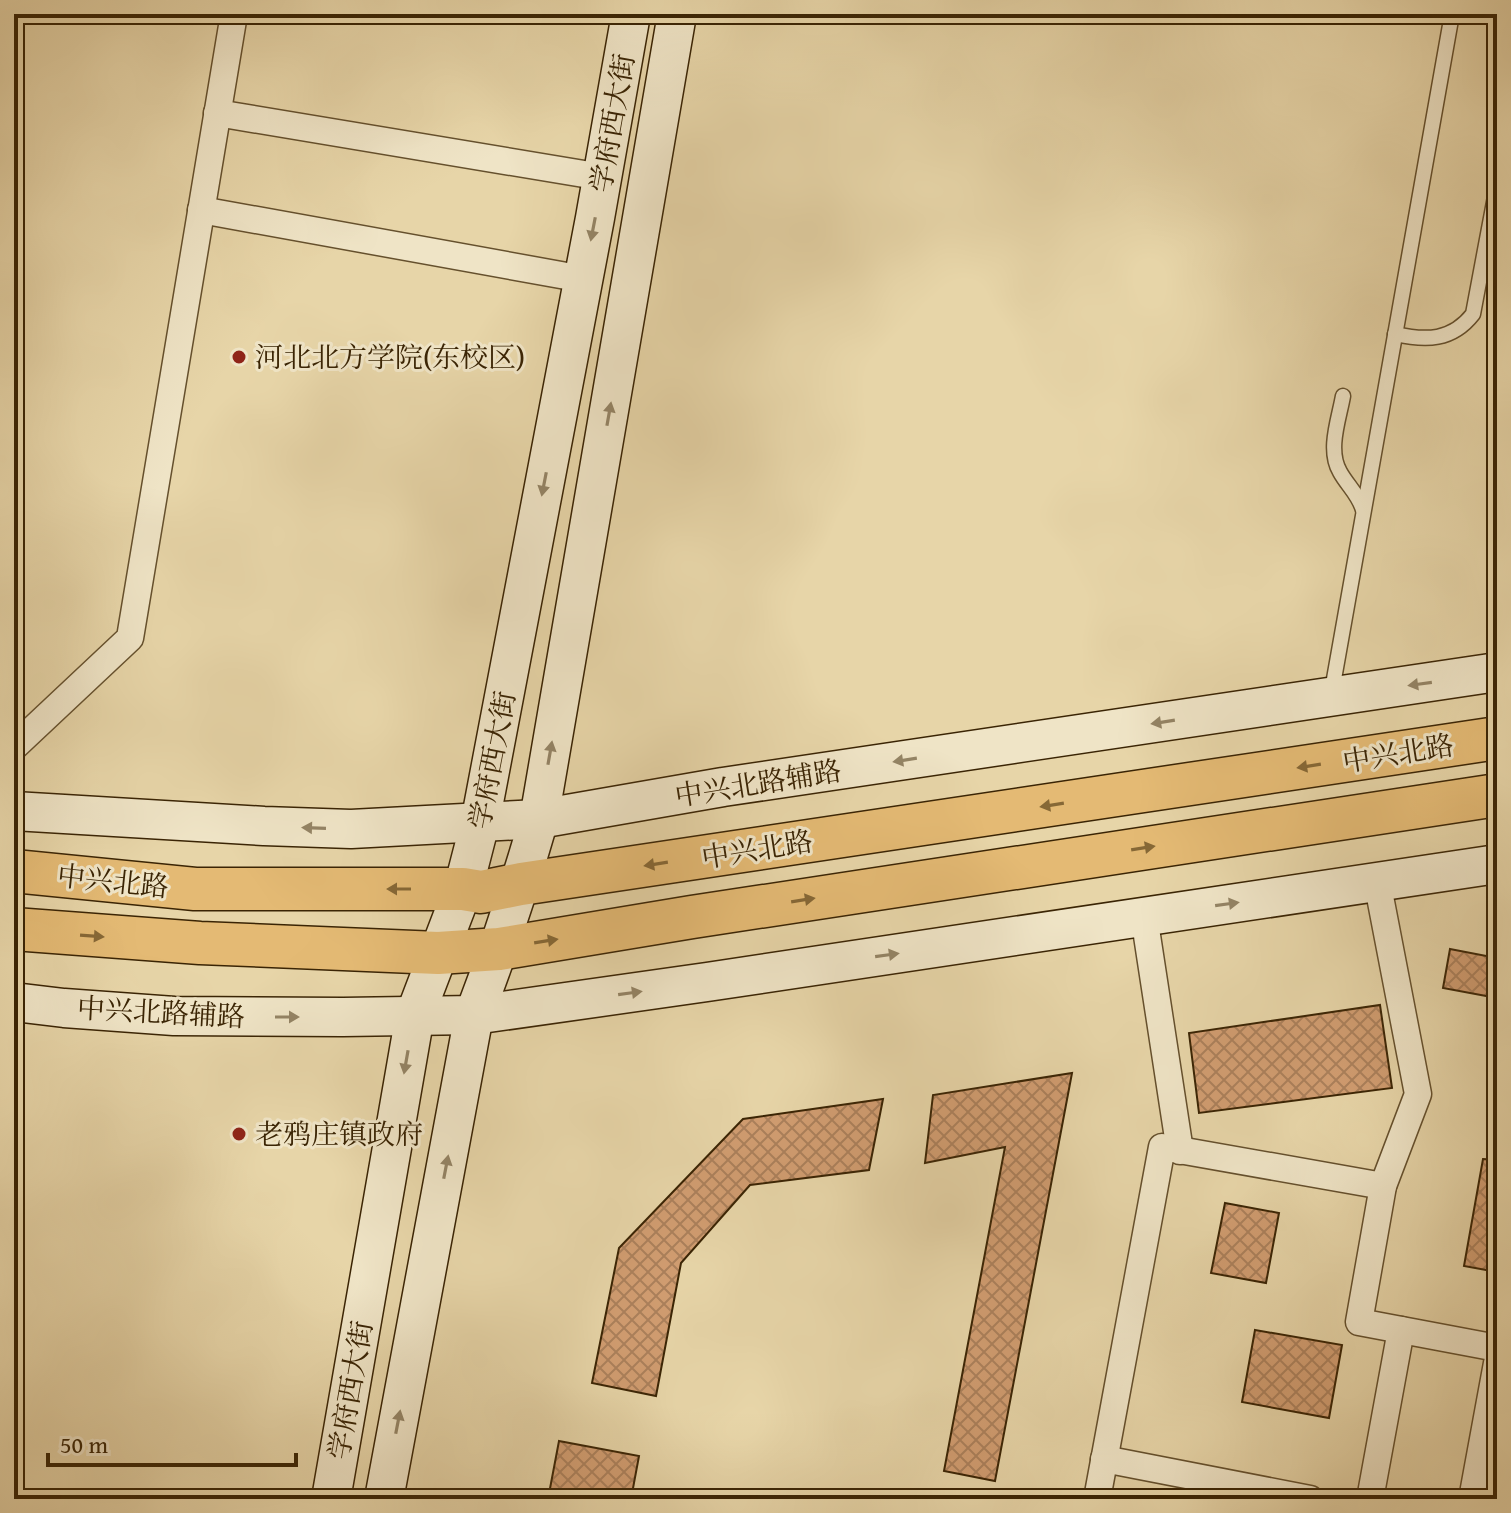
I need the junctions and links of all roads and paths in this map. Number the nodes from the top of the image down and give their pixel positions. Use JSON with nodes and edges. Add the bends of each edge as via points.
{"nodes":[{"id":1,"x":234,"y":14,"type":"edge"},
{"id":2,"x":631,"y":14,"type":"edge"},
{"id":3,"x":677,"y":14,"type":"edge"},
{"id":4,"x":1452,"y":14,"type":"edge"},
{"id":5,"x":217,"y":113,"type":"junction"},
{"id":6,"x":602,"y":177,"type":"junction"},
{"id":7,"x":1497,"y":186,"type":"edge"},
{"id":8,"x":201,"y":210,"type":"junction"},
{"id":9,"x":583,"y":279,"type":"junction"},
{"id":10,"x":1395,"y":334,"type":"junction"},
{"id":11,"x":1343,"y":396,"type":"dead end"},
{"id":12,"x":1364,"y":512,"type":"junction"},
{"id":13,"x":1497,"y":672,"type":"edge"},
{"id":14,"x":1331,"y":697,"type":"junction"},
{"id":15,"x":1497,"y":738,"type":"edge"},
{"id":16,"x":14,"y":747,"type":"edge"},
{"id":17,"x":1497,"y":795,"type":"edge"},
{"id":18,"x":14,"y":811,"type":"edge"},
{"id":19,"x":539,"y":819,"type":"junction"},
{"id":20,"x":480,"y":823,"type":"junction"},
{"id":21,"x":1497,"y":864,"type":"edge"},
{"id":22,"x":14,"y":871,"type":"edge"},
{"id":23,"x":1377,"y":881,"type":"junction"},
{"id":24,"x":521,"y":884,"type":"junction"},
{"id":25,"x":463,"y":889,"type":"junction"},
{"id":26,"x":1144,"y":916,"type":"junction"},
{"id":27,"x":14,"y":929,"type":"edge"},
{"id":28,"x":499,"y":949,"type":"junction"},
{"id":29,"x":438,"y":953,"type":"junction"},
{"id":30,"x":14,"y":1002,"type":"edge"},
{"id":31,"x":415,"y":1015,"type":"junction"},
{"id":32,"x":474,"y":1015,"type":"junction"},
{"id":33,"x":1180,"y":1151,"type":"junction"},
{"id":34,"x":1383,"y":1186,"type":"junction"},
{"id":35,"x":1401,"y":1330,"type":"junction"},
{"id":36,"x":1497,"y":1348,"type":"edge"},
{"id":37,"x":1497,"y":1363,"type":"edge"},
{"id":38,"x":1104,"y":1459,"type":"junction"},
{"id":39,"x":331,"y":1499,"type":"edge"},
{"id":40,"x":384,"y":1499,"type":"edge"},
{"id":41,"x":1097,"y":1499,"type":"edge"},
{"id":42,"x":1310,"y":1499,"type":"edge"},
{"id":43,"x":1370,"y":1499,"type":"edge"},
{"id":44,"x":1472,"y":1499,"type":"edge"}],
"edges":[{"from":1,"to":5,"type":"street"},
{"from":2,"to":6,"type":"main road","name":"学府西大街"},
{"from":19,"to":3,"type":"main road","name":"学府西大街","one_way":true},
{"from":4,"to":10,"type":"lane"},
{"from":5,"to":6,"type":"street"},
{"from":5,"to":8,"type":"street"},
{"from":6,"to":9,"type":"main road","name":"学府西大街","one_way":true},
{"from":7,"to":10,"type":"lane","via":[[1473,314],[1438,337]]},
{"from":8,"to":9,"type":"street"},
{"from":8,"to":16,"type":"street","via":[[130,638]]},
{"from":9,"to":20,"type":"main road","name":"学府西大街","one_way":true},
{"from":10,"to":12,"type":"lane"},
{"from":11,"to":12,"type":"lane","via":[[1335,461]]},
{"from":12,"to":14,"type":"lane"},
{"from":13,"to":14,"type":"main road","name":"中兴北路辅路","one_way":true},
{"from":14,"to":19,"type":"main road","name":"中兴北路辅路","one_way":true},
{"from":15,"to":24,"type":"main road","name":"中兴北路","one_way":true},
{"from":28,"to":17,"type":"main road","name":"中兴北路","one_way":true},
{"from":20,"to":18,"type":"main road","name":"中兴北路辅路","one_way":true,"via":[[351,829]]},
{"from":19,"to":20,"type":"main road","name":"中兴北路辅路"},
{"from":19,"to":24,"type":"main road","name":"学府西大街"},
{"from":20,"to":25,"type":"main road","name":"学府西大街"},
{"from":21,"to":23,"type":"main road","name":"中兴北路辅路"},
{"from":25,"to":22,"type":"main road","name":"中兴北路","one_way":true,"via":[[195,889]]},
{"from":26,"to":23,"type":"main road","name":"中兴北路辅路","one_way":true},
{"from":23,"to":34,"type":"street","via":[[1418,1094]]},
{"from":24,"to":25,"type":"main road","name":"中兴北路","via":[[481,892]]},
{"from":24,"to":28,"type":"main road","name":"学府西大街"},
{"from":25,"to":29,"type":"main road","name":"学府西大街"},
{"from":32,"to":26,"type":"main road","name":"中兴北路辅路","one_way":true},
{"from":26,"to":33,"type":"street"},
{"from":27,"to":29,"type":"main road","name":"中兴北路","one_way":true},
{"from":28,"to":29,"type":"main road","name":"中兴北路"},
{"from":28,"to":32,"type":"main road","name":"学府西大街"},
{"from":29,"to":31,"type":"main road","name":"学府西大街"},
{"from":30,"to":31,"type":"main road","name":"中兴北路辅路","one_way":true,"via":[[174,1016]]},
{"from":31,"to":32,"type":"main road","name":"中兴北路辅路"},
{"from":31,"to":39,"type":"main road","name":"学府西大街","one_way":true},
{"from":40,"to":32,"type":"main road","name":"学府西大街","one_way":true},
{"from":33,"to":34,"type":"street"},
{"from":33,"to":38,"type":"street","via":[[1162,1147]]},
{"from":34,"to":35,"type":"street","via":[[1359,1322]]},
{"from":35,"to":36,"type":"street"},
{"from":35,"to":43,"type":"street"},
{"from":37,"to":44,"type":"street"},
{"from":38,"to":41,"type":"street"},
{"from":38,"to":42,"type":"street"}]}
